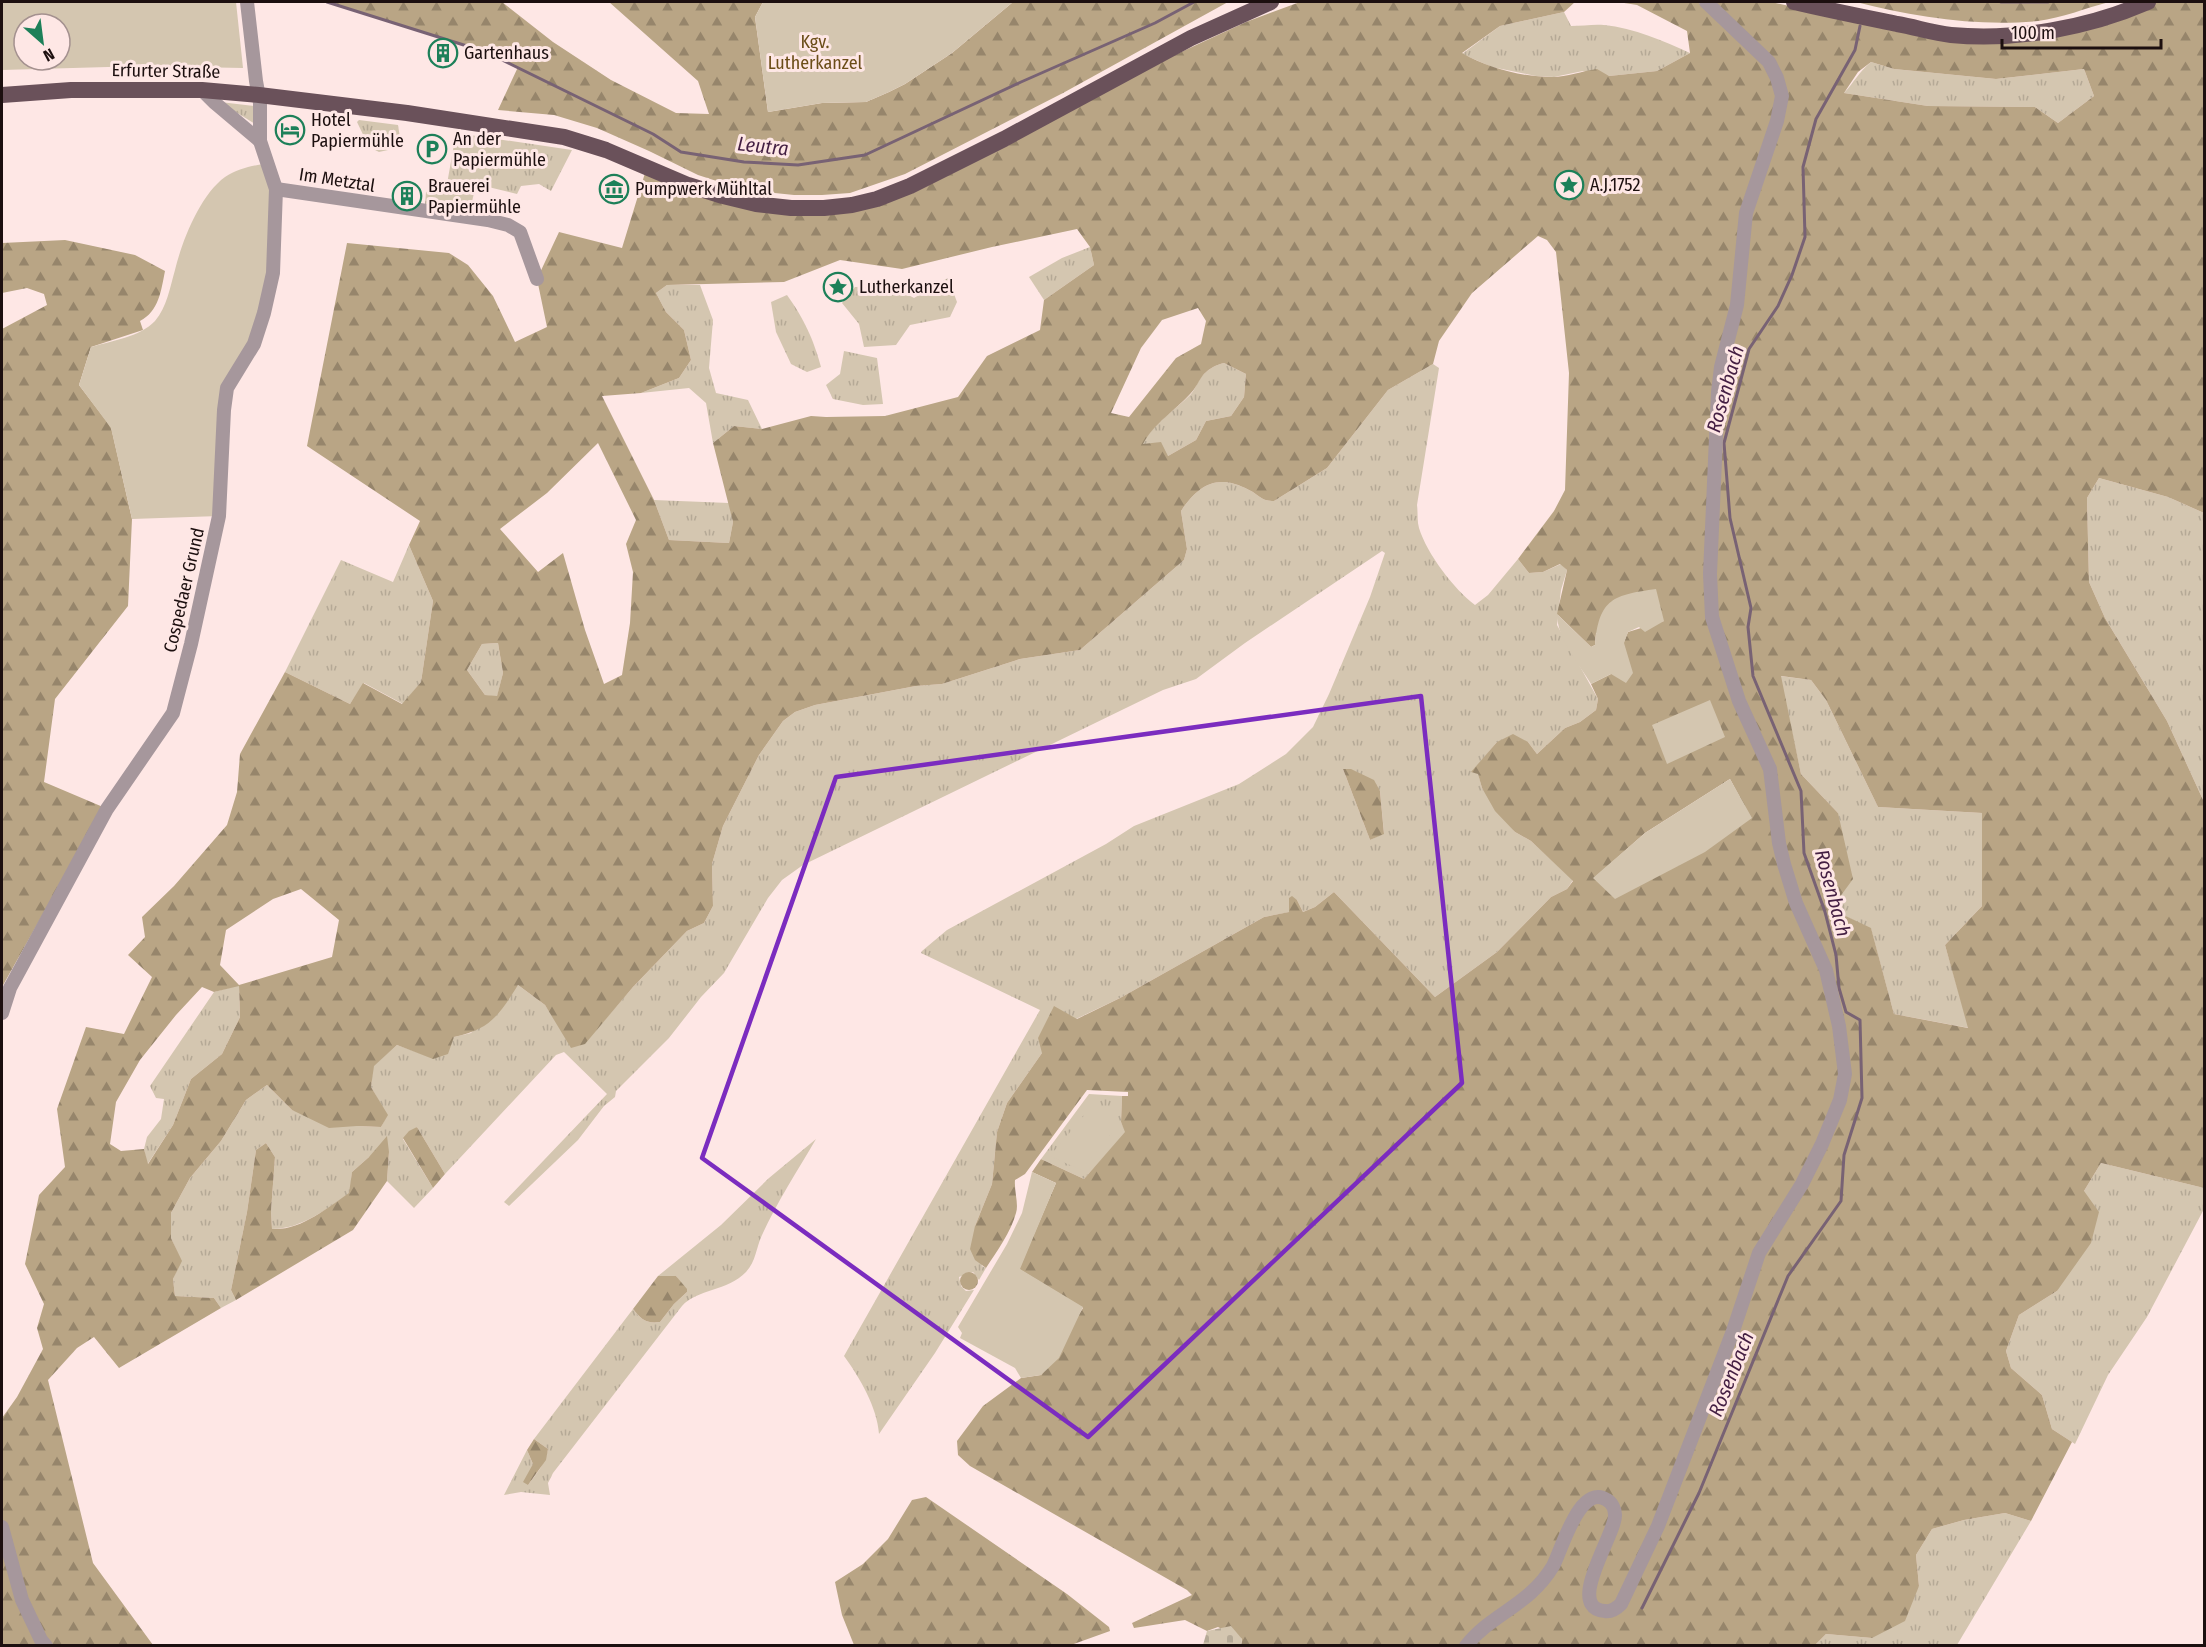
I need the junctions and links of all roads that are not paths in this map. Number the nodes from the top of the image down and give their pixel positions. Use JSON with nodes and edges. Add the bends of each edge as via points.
{"nodes":[{"id":1,"x":247,"y":2,"type":"edge"},
{"id":2,"x":1270,"y":2,"type":"edge"},
{"id":3,"x":1706,"y":2,"type":"edge"},
{"id":4,"x":1794,"y":2,"type":"edge"},
{"id":5,"x":2148,"y":2,"type":"edge"},
{"id":6,"x":202,"y":90,"type":"junction"},
{"id":7,"x":259,"y":94,"type":"junction"},
{"id":8,"x":2,"y":95,"type":"edge"},
{"id":9,"x":260,"y":141,"type":"junction"},
{"id":10,"x":276,"y":189,"type":"junction"},
{"id":11,"x":537,"y":279,"type":"dead end"},
{"id":12,"x":2,"y":1013,"type":"edge"},
{"id":13,"x":2,"y":1527,"type":"edge"},
{"id":14,"x":46,"y":1646,"type":"edge"},
{"id":15,"x":1466,"y":1646,"type":"edge"}],
"edges":[{"from":1,"to":7,"type":"street","name":"Cospedaer Grund"},
{"from":2,"to":7,"type":"main road","name":"Erfurter Straße","via":[[1191,38],[910,186],[878,199],[824,208],[779,207],[723,196],[606,150],[550,134]]},
{"from":3,"to":15,"type":"street","via":[[1769,62],[1782,96],[1746,213],[1737,305],[1721,367],[1711,606],[1739,701],[1770,769],[1784,864],[1796,903],[1826,970],[1843,1046],[1845,1080],[1835,1115],[1807,1175],[1759,1252],[1658,1526],[1621,1604],[1614,1610],[1602,1611],[1589,1599],[1592,1577],[1616,1516],[1607,1500],[1592,1497],[1582,1504],[1540,1584]]},
{"from":4,"to":5,"type":"main road","via":[[1950,35],[1998,36],[2079,24]]},
{"from":6,"to":7,"type":"main road","name":"Erfurter Straße"},
{"from":6,"to":8,"type":"main road","name":"Erfurter Straße","via":[[71,90]]},
{"from":6,"to":9,"type":"street"},
{"from":7,"to":9,"type":"street","name":"Cospedaer Grund"},
{"from":9,"to":10,"type":"street","name":"Cospedaer Grund"},
{"from":10,"to":11,"type":"street","name":"Im Metztal","via":[[508,225],[519,232]]},
{"from":10,"to":12,"type":"street","name":"Cospedaer Grund","via":[[273,273],[254,344],[227,388],[219,516],[173,713],[108,809],[10,988]]},
{"from":13,"to":14,"type":"street","via":[[22,1600]]}]}
